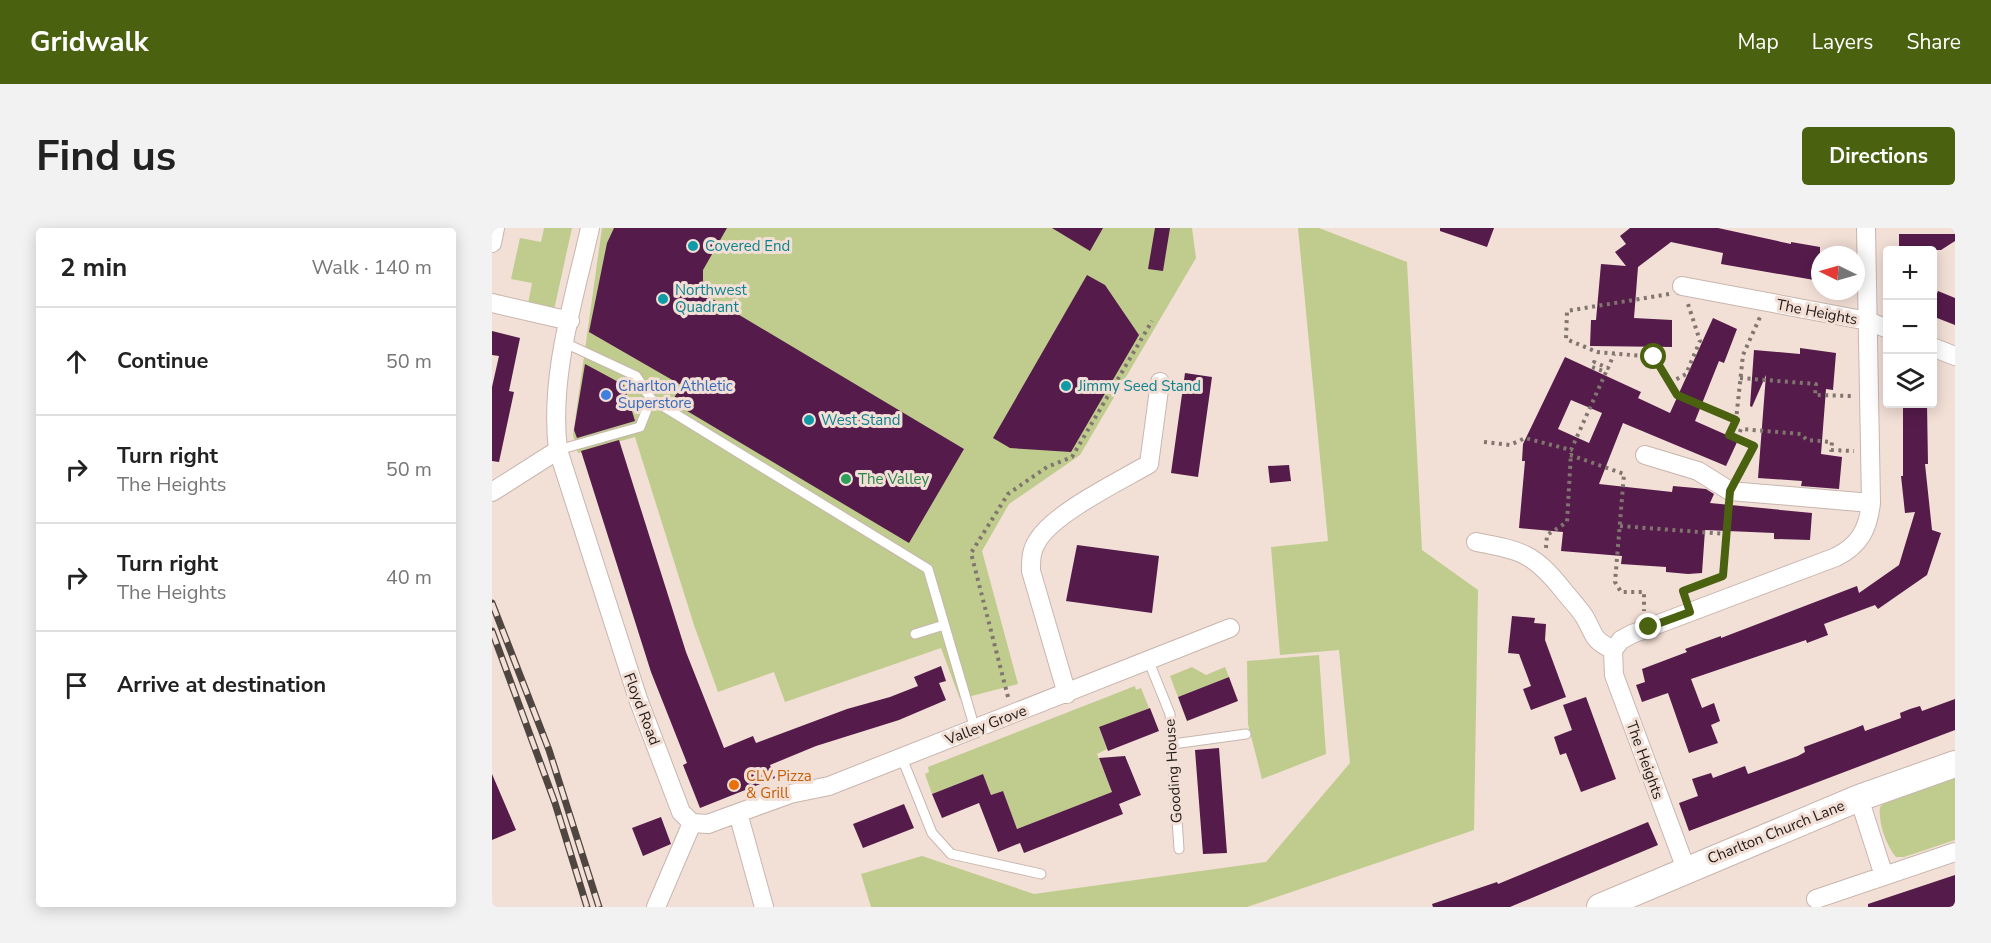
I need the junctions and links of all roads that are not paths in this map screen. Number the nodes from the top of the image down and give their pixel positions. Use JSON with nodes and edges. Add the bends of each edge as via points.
{"nodes":[{"id":1,"x":495,"y":228,"type":"edge"},
{"id":2,"x":590,"y":228,"type":"edge"},
{"id":3,"x":1866,"y":228,"type":"edge"},
{"id":4,"x":492,"y":243,"type":"edge"},
{"id":5,"x":1682,"y":286,"type":"road end"},
{"id":6,"x":492,"y":303,"type":"edge"},
{"id":7,"x":570,"y":321,"type":"junction"},
{"id":8,"x":1868,"y":321,"type":"junction"},
{"id":9,"x":1883,"y":327,"type":"edge"},
{"id":10,"x":565,"y":343,"type":"junction"},
{"id":11,"x":1937,"y":349,"type":"edge"},
{"id":12,"x":1955,"y":356,"type":"edge"},
{"id":13,"x":1160,"y":382,"type":"dead end"},
{"id":14,"x":651,"y":399,"type":"junction"},
{"id":15,"x":558,"y":450,"type":"junction"},
{"id":16,"x":1645,"y":455,"type":"dead end"},
{"id":17,"x":492,"y":492,"type":"edge"},
{"id":18,"x":1871,"y":503,"type":"junction"},
{"id":19,"x":1476,"y":542,"type":"dead end"},
{"id":20,"x":944,"y":626,"type":"junction"},
{"id":21,"x":1230,"y":628,"type":"dead end"},
{"id":22,"x":915,"y":634,"type":"dead end"},
{"id":23,"x":1613,"y":650,"type":"junction"},
{"id":24,"x":1149,"y":662,"type":"junction"},
{"id":25,"x":1067,"y":694,"type":"junction"},
{"id":26,"x":975,"y":729,"type":"junction"},
{"id":27,"x":1246,"y":734,"type":"dead end"},
{"id":28,"x":1173,"y":744,"type":"junction"},
{"id":29,"x":902,"y":758,"type":"junction"},
{"id":30,"x":1955,"y":764,"type":"edge"},
{"id":31,"x":1859,"y":798,"type":"junction"},
{"id":32,"x":738,"y":813,"type":"junction"},
{"id":33,"x":692,"y":824,"type":"junction"},
{"id":34,"x":1179,"y":849,"type":"dead end"},
{"id":35,"x":1955,"y":852,"type":"edge"},
{"id":36,"x":1686,"y":869,"type":"junction"},
{"id":37,"x":1041,"y":874,"type":"dead end"},
{"id":38,"x":1884,"y":876,"type":"junction"},
{"id":39,"x":1816,"y":898,"type":"dead end"},
{"id":40,"x":656,"y":907,"type":"edge"},
{"id":41,"x":764,"y":907,"type":"edge"},
{"id":42,"x":1600,"y":907,"type":"edge"}],
"edges":[{"from":1,"to":4,"type":"street"},
{"from":2,"to":7,"type":"street","name":"Floyd Road"},
{"from":3,"to":8,"type":"street","name":"The Heights"},
{"from":5,"to":8,"type":"street","name":"The Heights"},
{"from":6,"to":7,"type":"street"},
{"from":7,"to":10,"type":"street","name":"Floyd Road"},
{"from":8,"to":9,"type":"street","name":"The Heights"},
{"from":8,"to":18,"type":"street","name":"The Heights"},
{"from":10,"to":14,"type":"lane","via":[[636,376]]},
{"from":10,"to":15,"type":"street","name":"Floyd Road","via":[[556,396]]},
{"from":11,"to":12,"type":"street"},
{"from":13,"to":25,"type":"street","via":[[1149,464],[1052,523],[1030,555],[1031,571]]},
{"from":14,"to":15,"type":"lane","via":[[640,427]]},
{"from":14,"to":20,"type":"lane","via":[[928,569]]},
{"from":15,"to":17,"type":"street"},
{"from":15,"to":33,"type":"street","name":"Floyd Road","via":[[638,699],[681,812]]},
{"from":16,"to":18,"type":"street","via":[[1698,471],[1730,491]]},
{"from":18,"to":23,"type":"street","name":"The Heights","via":[[1862,538],[1850,550],[1632,634]]},
{"from":19,"to":23,"type":"street","via":[[1512,549],[1545,567],[1584,616],[1595,640]]},
{"from":20,"to":22,"type":"lane"},
{"from":20,"to":26,"type":"lane"},
{"from":21,"to":24,"type":"street","name":"Valley Grove"},
{"from":23,"to":36,"type":"street","name":"The Heights","via":[[1614,675]]},
{"from":24,"to":25,"type":"street","name":"Valley Grove"},
{"from":24,"to":28,"type":"lane","name":"Gooding House","via":[[1170,714]]},
{"from":25,"to":26,"type":"street","name":"Valley Grove"},
{"from":26,"to":29,"type":"street","name":"Valley Grove"},
{"from":27,"to":28,"type":"lane"},
{"from":28,"to":34,"type":"lane","name":"Gooding House"},
{"from":29,"to":32,"type":"street","name":"Valley Grove","via":[[829,786],[790,794]]},
{"from":29,"to":37,"type":"lane","via":[[932,833],[951,854]]},
{"from":30,"to":31,"type":"street","name":"Charlton Church Lane"},
{"from":31,"to":36,"type":"street","name":"Charlton Church Lane"},
{"from":31,"to":38,"type":"street"},
{"from":32,"to":33,"type":"street","via":[[708,824]]},
{"from":32,"to":41,"type":"street"},
{"from":33,"to":40,"type":"street"},
{"from":35,"to":38,"type":"street"},
{"from":36,"to":42,"type":"street","name":"Charlton Church Lane"},
{"from":38,"to":39,"type":"street"}]}
